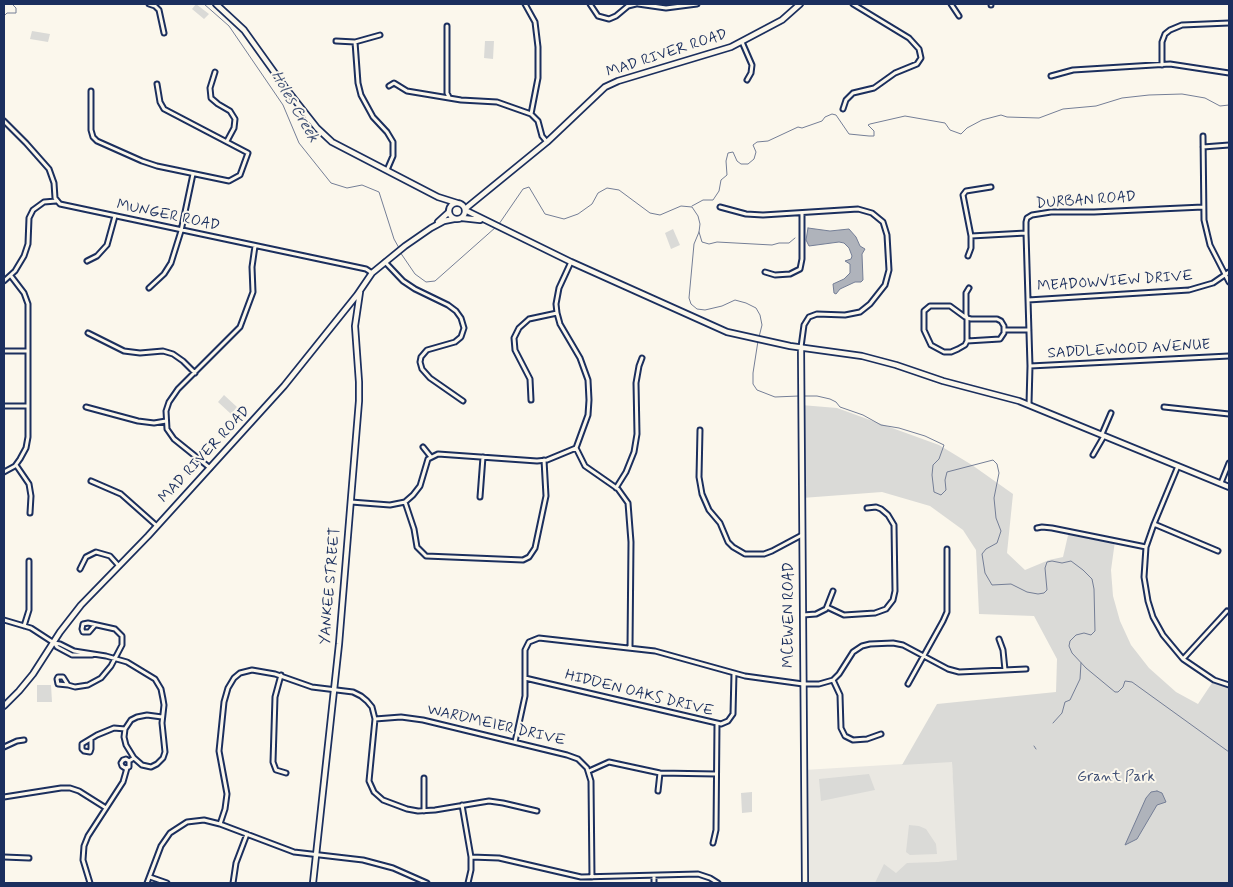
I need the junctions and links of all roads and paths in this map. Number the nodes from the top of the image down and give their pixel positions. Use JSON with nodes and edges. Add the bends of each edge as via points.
{"nodes":[{"id":1,"x":149,"y":4,"type":"edge"},
{"id":2,"x":216,"y":4,"type":"edge"},
{"id":3,"x":525,"y":4,"type":"edge"},
{"id":4,"x":590,"y":4,"type":"edge"},
{"id":5,"x":636,"y":4,"type":"edge"},
{"id":6,"x":697,"y":4,"type":"edge"},
{"id":7,"x":800,"y":4,"type":"edge"},
{"id":8,"x":853,"y":4,"type":"edge"},
{"id":9,"x":951,"y":4,"type":"edge"},
{"id":10,"x":959,"y":16,"type":"dead end"},
{"id":11,"x":1229,"y":23,"type":"edge"},
{"id":12,"x":446,"y":26,"type":"dead end"},
{"id":13,"x":164,"y":33,"type":"dead end"},
{"id":14,"x":380,"y":35,"type":"dead end"},
{"id":15,"x":336,"y":41,"type":"dead end"},
{"id":16,"x":355,"y":42,"type":"junction"},
{"id":17,"x":742,"y":42,"type":"junction"},
{"id":18,"x":1162,"y":65,"type":"junction"},
{"id":19,"x":216,"y":72,"type":"dead end"},
{"id":20,"x":1229,"y":74,"type":"edge"},
{"id":21,"x":1051,"y":76,"type":"dead end"},
{"id":22,"x":747,"y":80,"type":"dead end"},
{"id":23,"x":157,"y":84,"type":"dead end"},
{"id":24,"x":389,"y":86,"type":"dead end"},
{"id":25,"x":91,"y":91,"type":"dead end"},
{"id":26,"x":450,"y":98,"type":"junction"},
{"id":27,"x":843,"y":108,"type":"dead end"},
{"id":28,"x":531,"y":114,"type":"junction"},
{"id":29,"x":4,"y":121,"type":"edge"},
{"id":30,"x":1203,"y":136,"type":"dead end"},
{"id":31,"x":227,"y":141,"type":"junction"},
{"id":32,"x":547,"y":142,"type":"junction"},
{"id":33,"x":1229,"y":145,"type":"edge"},
{"id":34,"x":1203,"y":147,"type":"junction"},
{"id":35,"x":387,"y":171,"type":"junction"},
{"id":36,"x":193,"y":174,"type":"junction"},
{"id":37,"x":991,"y":187,"type":"dead end"},
{"id":38,"x":480,"y":195,"type":"junction"},
{"id":39,"x":438,"y":197,"type":"junction"},
{"id":40,"x":56,"y":201,"type":"junction"},
{"id":41,"x":459,"y":204,"type":"junction"},
{"id":42,"x":720,"y":207,"type":"dead end"},
{"id":43,"x":1203,"y":207,"type":"junction"},
{"id":44,"x":449,"y":210,"type":"junction"},
{"id":45,"x":465,"y":210,"type":"junction"},
{"id":46,"x":802,"y":213,"type":"junction"},
{"id":47,"x":115,"y":216,"type":"junction"},
{"id":48,"x":462,"y":218,"type":"junction"},
{"id":49,"x":454,"y":219,"type":"junction"},
{"id":50,"x":485,"y":221,"type":"junction"},
{"id":51,"x":431,"y":228,"type":"junction"},
{"id":52,"x":181,"y":230,"type":"junction"},
{"id":53,"x":1026,"y":233,"type":"junction"},
{"id":54,"x":971,"y":236,"type":"junction"},
{"id":55,"x":256,"y":246,"type":"junction"},
{"id":56,"x":968,"y":256,"type":"dead end"},
{"id":57,"x":87,"y":261,"type":"dead end"},
{"id":58,"x":385,"y":261,"type":"junction"},
{"id":59,"x":571,"y":262,"type":"junction"},
{"id":60,"x":766,"y":272,"type":"dead end"},
{"id":61,"x":372,"y":273,"type":"junction"},
{"id":62,"x":1228,"y":273,"type":"edge"},
{"id":63,"x":11,"y":276,"type":"junction"},
{"id":64,"x":4,"y":281,"type":"edge"},
{"id":65,"x":1229,"y":282,"type":"edge"},
{"id":66,"x":149,"y":288,"type":"dead end"},
{"id":67,"x":969,"y":288,"type":"dead end"},
{"id":68,"x":360,"y":291,"type":"junction"},
{"id":69,"x":1028,"y":300,"type":"junction"},
{"id":70,"x":557,"y":314,"type":"junction"},
{"id":71,"x":967,"y":318,"type":"junction"},
{"id":72,"x":1005,"y":330,"type":"junction"},
{"id":73,"x":1029,"y":330,"type":"junction"},
{"id":74,"x":88,"y":333,"type":"dead end"},
{"id":75,"x":967,"y":341,"type":"junction"},
{"id":76,"x":800,"y":347,"type":"junction"},
{"id":77,"x":4,"y":351,"type":"edge"},
{"id":78,"x":28,"y":351,"type":"junction"},
{"id":79,"x":1229,"y":356,"type":"edge"},
{"id":80,"x":642,"y":358,"type":"dead end"},
{"id":81,"x":1030,"y":366,"type":"junction"},
{"id":82,"x":195,"y":373,"type":"junction"},
{"id":83,"x":531,"y":400,"type":"dead end"},
{"id":84,"x":463,"y":401,"type":"dead end"},
{"id":85,"x":1029,"y":404,"type":"junction"},
{"id":86,"x":4,"y":406,"type":"edge"},
{"id":87,"x":28,"y":406,"type":"junction"},
{"id":88,"x":86,"y":407,"type":"dead end"},
{"id":89,"x":1164,"y":407,"type":"dead end"},
{"id":90,"x":1111,"y":413,"type":"dead end"},
{"id":91,"x":1229,"y":414,"type":"edge"},
{"id":92,"x":166,"y":422,"type":"junction"},
{"id":93,"x":700,"y":430,"type":"dead end"},
{"id":94,"x":1103,"y":435,"type":"junction"},
{"id":95,"x":423,"y":447,"type":"dead end"},
{"id":96,"x":576,"y":448,"type":"junction"},
{"id":97,"x":1093,"y":455,"type":"dead end"},
{"id":98,"x":431,"y":457,"type":"junction"},
{"id":99,"x":483,"y":457,"type":"junction"},
{"id":100,"x":544,"y":460,"type":"junction"},
{"id":101,"x":1229,"y":463,"type":"edge"},
{"id":102,"x":16,"y":465,"type":"junction"},
{"id":103,"x":1178,"y":466,"type":"junction"},
{"id":104,"x":210,"y":468,"type":"junction"},
{"id":105,"x":4,"y":472,"type":"edge"},
{"id":106,"x":92,"y":481,"type":"dead end"},
{"id":107,"x":1221,"y":483,"type":"junction"},
{"id":108,"x":1229,"y":487,"type":"edge"},
{"id":109,"x":616,"y":488,"type":"junction"},
{"id":110,"x":480,"y":497,"type":"dead end"},
{"id":111,"x":351,"y":502,"type":"junction"},
{"id":112,"x":405,"y":502,"type":"junction"},
{"id":113,"x":867,"y":508,"type":"dead end"},
{"id":114,"x":30,"y":513,"type":"dead end"},
{"id":115,"x":1154,"y":524,"type":"junction"},
{"id":116,"x":157,"y":526,"type":"junction"},
{"id":117,"x":1037,"y":528,"type":"dead end"},
{"id":118,"x":802,"y":535,"type":"junction"},
{"id":119,"x":1146,"y":547,"type":"junction"},
{"id":120,"x":947,"y":549,"type":"dead end"},
{"id":121,"x":1218,"y":550,"type":"dead end"},
{"id":122,"x":29,"y":561,"type":"dead end"},
{"id":123,"x":120,"y":566,"type":"junction"},
{"id":124,"x":80,"y":569,"type":"dead end"},
{"id":125,"x":833,"y":591,"type":"dead end"},
{"id":126,"x":827,"y":607,"type":"junction"},
{"id":127,"x":1227,"y":611,"type":"dead end"},
{"id":128,"x":803,"y":615,"type":"junction"},
{"id":129,"x":4,"y":620,"type":"edge"},
{"id":130,"x":95,"y":625,"type":"dead end"},
{"id":131,"x":24,"y":626,"type":"junction"},
{"id":132,"x":999,"y":639,"type":"dead end"},
{"id":133,"x":54,"y":643,"type":"junction"},
{"id":134,"x":630,"y":647,"type":"junction"},
{"id":135,"x":924,"y":656,"type":"junction"},
{"id":136,"x":114,"y":658,"type":"junction"},
{"id":137,"x":1183,"y":659,"type":"junction"},
{"id":138,"x":1026,"y":669,"type":"dead end"},
{"id":139,"x":1005,"y":670,"type":"junction"},
{"id":140,"x":734,"y":673,"type":"junction"},
{"id":141,"x":281,"y":675,"type":"junction"},
{"id":142,"x":525,"y":678,"type":"junction"},
{"id":143,"x":833,"y":680,"type":"junction"},
{"id":144,"x":803,"y":684,"type":"junction"},
{"id":145,"x":908,"y":684,"type":"dead end"},
{"id":146,"x":68,"y":685,"type":"dead end"},
{"id":147,"x":1229,"y":685,"type":"edge"},
{"id":148,"x":335,"y":690,"type":"junction"},
{"id":149,"x":4,"y":706,"type":"edge"},
{"id":150,"x":162,"y":717,"type":"junction"},
{"id":151,"x":375,"y":719,"type":"junction"},
{"id":152,"x":717,"y":724,"type":"junction"},
{"id":153,"x":125,"y":729,"type":"junction"},
{"id":154,"x":881,"y":734,"type":"dead end"},
{"id":155,"x":24,"y":740,"type":"dead end"},
{"id":156,"x":91,"y":740,"type":"dead end"},
{"id":157,"x":515,"y":742,"type":"junction"},
{"id":158,"x":4,"y":747,"type":"edge"},
{"id":159,"x":134,"y":758,"type":"junction"},
{"id":160,"x":129,"y":761,"type":"junction"},
{"id":161,"x":127,"y":768,"type":"junction"},
{"id":162,"x":588,"y":771,"type":"junction"},
{"id":163,"x":286,"y":773,"type":"dead end"},
{"id":164,"x":660,"y":773,"type":"junction"},
{"id":165,"x":716,"y":774,"type":"junction"},
{"id":166,"x":424,"y":778,"type":"dead end"},
{"id":167,"x":658,"y":791,"type":"dead end"},
{"id":168,"x":4,"y":797,"type":"edge"},
{"id":169,"x":462,"y":805,"type":"junction"},
{"id":170,"x":106,"y":808,"type":"junction"},
{"id":171,"x":424,"y":811,"type":"junction"},
{"id":172,"x":537,"y":811,"type":"dead end"},
{"id":173,"x":220,"y":824,"type":"junction"},
{"id":174,"x":247,"y":834,"type":"junction"},
{"id":175,"x":713,"y":843,"type":"dead end"},
{"id":176,"x":316,"y":854,"type":"junction"},
{"id":177,"x":4,"y":857,"type":"edge"},
{"id":178,"x":471,"y":857,"type":"junction"},
{"id":179,"x":29,"y":858,"type":"dead end"},
{"id":180,"x":654,"y":876,"type":"junction"},
{"id":181,"x":150,"y":877,"type":"junction"},
{"id":182,"x":592,"y":877,"type":"junction"},
{"id":183,"x":90,"y":883,"type":"edge"},
{"id":184,"x":148,"y":883,"type":"edge"},
{"id":185,"x":167,"y":883,"type":"edge"},
{"id":186,"x":233,"y":883,"type":"edge"},
{"id":187,"x":313,"y":883,"type":"edge"},
{"id":188,"x":427,"y":883,"type":"edge"},
{"id":189,"x":468,"y":883,"type":"edge"},
{"id":190,"x":654,"y":883,"type":"edge"},
{"id":191,"x":718,"y":883,"type":"edge"},
{"id":192,"x":805,"y":883,"type":"edge"}],
"edges":[{"from":1,"to":13,"type":"street","via":[[159,10]]},
{"from":2,"to":35,"type":"street","via":[[244,30],[327,138]]},
{"from":3,"to":28,"type":"street","via":[[535,22],[538,47],[538,78]]},
{"from":4,"to":5,"type":"street","via":[[598,16],[609,19]]},
{"from":5,"to":6,"type":"street","via":[[666,8]]},
{"from":7,"to":17,"type":"street","name":"MAD RIVER ROAD","via":[[782,20]]},
{"from":8,"to":27,"type":"street","via":[[909,38],[919,49],[921,58],[917,64],[895,73],[874,88],[853,93]]},
{"from":9,"to":10,"type":"street"},
{"from":11,"to":18,"type":"street","via":[[1182,25],[1170,30],[1162,42]]},
{"from":12,"to":26,"type":"street","via":[[447,93]]},
{"from":14,"to":16,"type":"street"},
{"from":15,"to":16,"type":"street"},
{"from":16,"to":35,"type":"street","via":[[361,95],[393,142],[393,156]]},
{"from":17,"to":22,"type":"street","via":[[752,65]]},
{"from":17,"to":32,"type":"street","name":"MAD RIVER ROAD","via":[[719,52],[613,83],[598,92]]},
{"from":18,"to":20,"type":"street","via":[[1182,65]]},
{"from":18,"to":21,"type":"street","via":[[1072,70]]},
{"from":19,"to":31,"type":"street","via":[[210,88],[211,98],[230,111],[235,119]]},
{"from":23,"to":31,"type":"street","via":[[164,109]]},
{"from":24,"to":26,"type":"street","via":[[397,83],[404,90]]},
{"from":25,"to":36,"type":"street","via":[[91,130],[97,141],[149,164]]},
{"from":26,"to":28,"type":"street","via":[[495,101]]},
{"from":28,"to":32,"type":"street","via":[[538,121]]},
{"from":29,"to":40,"type":"street","via":[[49,169]]},
{"from":30,"to":34,"type":"street"},
{"from":31,"to":36,"type":"street","via":[[248,153],[240,175],[229,181]]},
{"from":32,"to":38,"type":"street","name":"MAD RIVER ROAD"},
{"from":33,"to":34,"type":"street"},
{"from":34,"to":43,"type":"street"},
{"from":35,"to":39,"type":"street"},
{"from":36,"to":52,"type":"street"},
{"from":37,"to":54,"type":"street","via":[[963,195]]},
{"from":38,"to":41,"type":"street","name":"MAD RIVER ROAD"},
{"from":38,"to":45,"type":"street","name":"MAD RIVER ROAD"},
{"from":39,"to":41,"type":"street"},
{"from":39,"to":44,"type":"street"},
{"from":40,"to":47,"type":"street","name":"MUNGER ROAD"},
{"from":40,"to":63,"type":"street","via":[[41,203],[33,210],[29,218],[26,250],[22,262]]},
{"from":41,"to":44,"type":"street","via":[[453,204]]},
{"from":41,"to":45,"type":"street"},
{"from":42,"to":46,"type":"street","via":[[752,215]]},
{"from":43,"to":53,"type":"street","name":"DURBAN ROAD","via":[[1051,212],[1029,216]]},
{"from":43,"to":62,"type":"street","via":[[1208,238]]},
{"from":44,"to":49,"type":"street"},
{"from":44,"to":51,"type":"street","name":"MAD RIVER ROAD"},
{"from":45,"to":48,"type":"street"},
{"from":45,"to":50,"type":"street"},
{"from":46,"to":60,"type":"street","via":[[800,269],[790,274]]},
{"from":46,"to":76,"type":"street","via":[[858,210],[876,216],[886,230],[889,270],[885,285],[860,312],[809,317]]},
{"from":47,"to":52,"type":"street","name":"MUNGER ROAD"},
{"from":47,"to":57,"type":"street","via":[[107,245]]},
{"from":48,"to":49,"type":"street"},
{"from":48,"to":50,"type":"street"},
{"from":49,"to":51,"type":"street","name":"MAD RIVER ROAD"},
{"from":50,"to":59,"type":"street"},
{"from":51,"to":58,"type":"street","name":"MAD RIVER ROAD"},
{"from":52,"to":55,"type":"street","name":"MUNGER ROAD"},
{"from":52,"to":66,"type":"street","via":[[167,270]]},
{"from":53,"to":54,"type":"street"},
{"from":53,"to":69,"type":"street"},
{"from":54,"to":56,"type":"street"},
{"from":55,"to":61,"type":"street","name":"MUNGER ROAD","via":[[366,268]]},
{"from":55,"to":82,"type":"street","via":[[252,267],[253,292],[240,327]]},
{"from":58,"to":61,"type":"street","name":"MAD RIVER ROAD"},
{"from":58,"to":84,"type":"street","via":[[403,281],[448,305],[461,318],[464,328],[461,337],[455,342],[426,350],[420,362],[430,378]]},
{"from":59,"to":70,"type":"street","via":[[558,293]]},
{"from":59,"to":76,"type":"street","via":[[719,329]]},
{"from":61,"to":68,"type":"street","name":"MAD RIVER ROAD"},
{"from":62,"to":65,"type":"street"},
{"from":62,"to":69,"type":"street","name":"MEADOWVIEW DRIVE","via":[[1208,285],[1189,290]]},
{"from":63,"to":64,"type":"street"},
{"from":63,"to":78,"type":"street","via":[[27,300]]},
{"from":67,"to":71,"type":"street","via":[[966,293]]},
{"from":68,"to":104,"type":"street","name":"MAD RIVER ROAD","via":[[284,386]]},
{"from":68,"to":111,"type":"street","name":"YANKEE STREET","via":[[355,326],[359,392]]},
{"from":69,"to":73,"type":"street"},
{"from":70,"to":83,"type":"street","via":[[529,319],[516,334],[514,346],[530,379]]},
{"from":70,"to":96,"type":"street","via":[[588,380],[588,415]]},
{"from":71,"to":72,"type":"street","via":[[999,320]]},
{"from":71,"to":75,"type":"street"},
{"from":71,"to":75,"type":"street","via":[[950,306],[930,306],[924,311],[929,342],[940,351],[951,352]]},
{"from":72,"to":73,"type":"street"},
{"from":72,"to":75,"type":"street","via":[[998,340]]},
{"from":73,"to":81,"type":"street"},
{"from":74,"to":82,"type":"street","via":[[124,351],[173,354]]},
{"from":76,"to":85,"type":"street","via":[[888,363]]},
{"from":76,"to":118,"type":"street","name":"MCEWEN ROAD"},
{"from":77,"to":78,"type":"street"},
{"from":78,"to":87,"type":"street"},
{"from":79,"to":81,"type":"street","name":"SADDLEWOOD AVENUE"},
{"from":80,"to":109,"type":"street","via":[[636,382],[634,452]]},
{"from":81,"to":85,"type":"street"},
{"from":82,"to":92,"type":"street","via":[[172,397],[167,407]]},
{"from":85,"to":94,"type":"street"},
{"from":86,"to":87,"type":"street"},
{"from":87,"to":102,"type":"street","via":[[27,442]]},
{"from":88,"to":92,"type":"street","via":[[147,423]]},
{"from":89,"to":91,"type":"street"},
{"from":90,"to":94,"type":"street"},
{"from":92,"to":104,"type":"street","via":[[174,439]]},
{"from":93,"to":118,"type":"street","via":[[702,494],[728,542],[745,554],[764,554]]},
{"from":94,"to":97,"type":"street"},
{"from":94,"to":103,"type":"street"},
{"from":95,"to":98,"type":"street"},
{"from":96,"to":100,"type":"street"},
{"from":96,"to":109,"type":"street","via":[[585,466]]},
{"from":98,"to":99,"type":"street","via":[[441,453]]},
{"from":98,"to":112,"type":"street","via":[[426,462],[420,486]]},
{"from":99,"to":100,"type":"street"},
{"from":99,"to":110,"type":"street"},
{"from":100,"to":112,"type":"street","via":[[546,496],[535,548],[523,560],[426,556],[417,547]]},
{"from":101,"to":107,"type":"street"},
{"from":102,"to":105,"type":"street"},
{"from":102,"to":114,"type":"street","via":[[28,484]]},
{"from":103,"to":107,"type":"street"},
{"from":103,"to":115,"type":"street"},
{"from":104,"to":116,"type":"street","name":"MAD RIVER ROAD"},
{"from":106,"to":116,"type":"street","via":[[121,494]]},
{"from":107,"to":108,"type":"street"},
{"from":109,"to":134,"type":"street","via":[[627,500],[630,516]]},
{"from":111,"to":112,"type":"street","via":[[390,505]]},
{"from":111,"to":148,"type":"street","name":"YANKEE STREET"},
{"from":113,"to":126,"type":"street","via":[[881,509],[894,525],[893,600],[886,609],[875,614],[844,615]]},
{"from":115,"to":119,"type":"street"},
{"from":115,"to":121,"type":"street"},
{"from":116,"to":123,"type":"street","name":"MAD RIVER ROAD"},
{"from":117,"to":119,"type":"street","via":[[1052,528]]},
{"from":118,"to":128,"type":"street","name":"MCEWEN ROAD"},
{"from":119,"to":137,"type":"street","via":[[1144,577],[1151,610],[1162,635]]},
{"from":120,"to":135,"type":"street","via":[[946,612]]},
{"from":122,"to":131,"type":"street","via":[[29,610]]},
{"from":123,"to":124,"type":"street","via":[[110,556],[96,552],[86,556]]},
{"from":123,"to":133,"type":"street","name":"MAD RIVER ROAD","via":[[75,612]]},
{"from":125,"to":126,"type":"street"},
{"from":126,"to":128,"type":"street","via":[[816,614]]},
{"from":127,"to":137,"type":"street"},
{"from":128,"to":144,"type":"street","name":"MCEWEN ROAD"},
{"from":129,"to":131,"type":"street"},
{"from":130,"to":136,"type":"street","via":[[121,634],[122,645]]},
{"from":131,"to":133,"type":"street"},
{"from":132,"to":139,"type":"street"},
{"from":133,"to":136,"type":"street","via":[[74,651]]},
{"from":133,"to":149,"type":"street","name":"MAD RIVER ROAD","via":[[28,681]]},
{"from":134,"to":140,"type":"street"},
{"from":134,"to":142,"type":"street","via":[[534,639],[525,650]]},
{"from":135,"to":139,"type":"street","via":[[959,672]]},
{"from":135,"to":143,"type":"street","via":[[899,644],[866,645],[854,652]]},
{"from":135,"to":145,"type":"street"},
{"from":136,"to":146,"type":"street","via":[[108,671],[97,681],[81,686]]},
{"from":136,"to":150,"type":"street","via":[[142,670],[157,682],[163,693]]},
{"from":137,"to":147,"type":"street","via":[[1214,680]]},
{"from":138,"to":139,"type":"street"},
{"from":140,"to":144,"type":"street"},
{"from":140,"to":152,"type":"street","name":"HIDDEN OAKS DRIVE","via":[[734,714],[728,722]]},
{"from":141,"to":148,"type":"street","via":[[306,686]]},
{"from":141,"to":163,"type":"street","via":[[276,696],[272,762],[276,770]]},
{"from":141,"to":173,"type":"street","via":[[248,670],[237,675],[228,688],[219,751],[227,794]]},
{"from":142,"to":152,"type":"street","name":"HIDDEN OAKS DRIVE"},
{"from":142,"to":157,"type":"street","via":[[524,701]]},
{"from":143,"to":144,"type":"street"},
{"from":143,"to":154,"type":"street","via":[[840,695],[841,728],[845,736],[853,740]]},
{"from":144,"to":192,"type":"street","name":"MCEWEN ROAD"},
{"from":148,"to":151,"type":"street","via":[[353,692],[364,698]]},
{"from":148,"to":176,"type":"street","name":"YANKEE STREET"},
{"from":150,"to":153,"type":"street","via":[[137,717]]},
{"from":150,"to":159,"type":"street","via":[[166,749],[163,758],[148,767]]},
{"from":151,"to":157,"type":"street","name":"WARDMEIER DRIVE","via":[[401,717],[422,720]]},
{"from":151,"to":171,"type":"street","via":[[369,774],[372,788],[383,800]]},
{"from":152,"to":165,"type":"street"},
{"from":153,"to":156,"type":"street","via":[[110,728]]},
{"from":153,"to":159,"type":"street","via":[[124,741]]},
{"from":155,"to":158,"type":"street"},
{"from":157,"to":162,"type":"street","name":"WARDMEIER DRIVE","via":[[573,756]]},
{"from":159,"to":160,"type":"street"},
{"from":160,"to":161,"type":"street"},
{"from":160,"to":161,"type":"street","via":[[124,759],[121,763]]},
{"from":161,"to":170,"type":"street","via":[[123,782]]},
{"from":162,"to":164,"type":"street","via":[[610,762]]},
{"from":162,"to":182,"type":"street","via":[[591,780]]},
{"from":164,"to":165,"type":"street"},
{"from":164,"to":167,"type":"street"},
{"from":165,"to":175,"type":"street"},
{"from":166,"to":171,"type":"street"},
{"from":168,"to":170,"type":"street","via":[[66,788],[79,791]]},
{"from":169,"to":171,"type":"street"},
{"from":169,"to":172,"type":"street","via":[[496,802]]},
{"from":169,"to":178,"type":"street"},
{"from":170,"to":183,"type":"street","via":[[84,846],[83,860]]},
{"from":173,"to":174,"type":"street"},
{"from":173,"to":181,"type":"street","via":[[199,820],[174,830],[161,846]]},
{"from":174,"to":176,"type":"street","via":[[294,852]]},
{"from":174,"to":186,"type":"street","via":[[236,863]]},
{"from":176,"to":187,"type":"street","name":"YANKEE STREET"},
{"from":176,"to":188,"type":"street","via":[[380,864]]},
{"from":177,"to":179,"type":"street"},
{"from":178,"to":182,"type":"street","via":[[499,858]]},
{"from":178,"to":189,"type":"street"},
{"from":180,"to":182,"type":"street"},
{"from":180,"to":190,"type":"street"},
{"from":180,"to":191,"type":"street","via":[[698,874]]},
{"from":181,"to":184,"type":"street"},
{"from":181,"to":185,"type":"street"}]}
